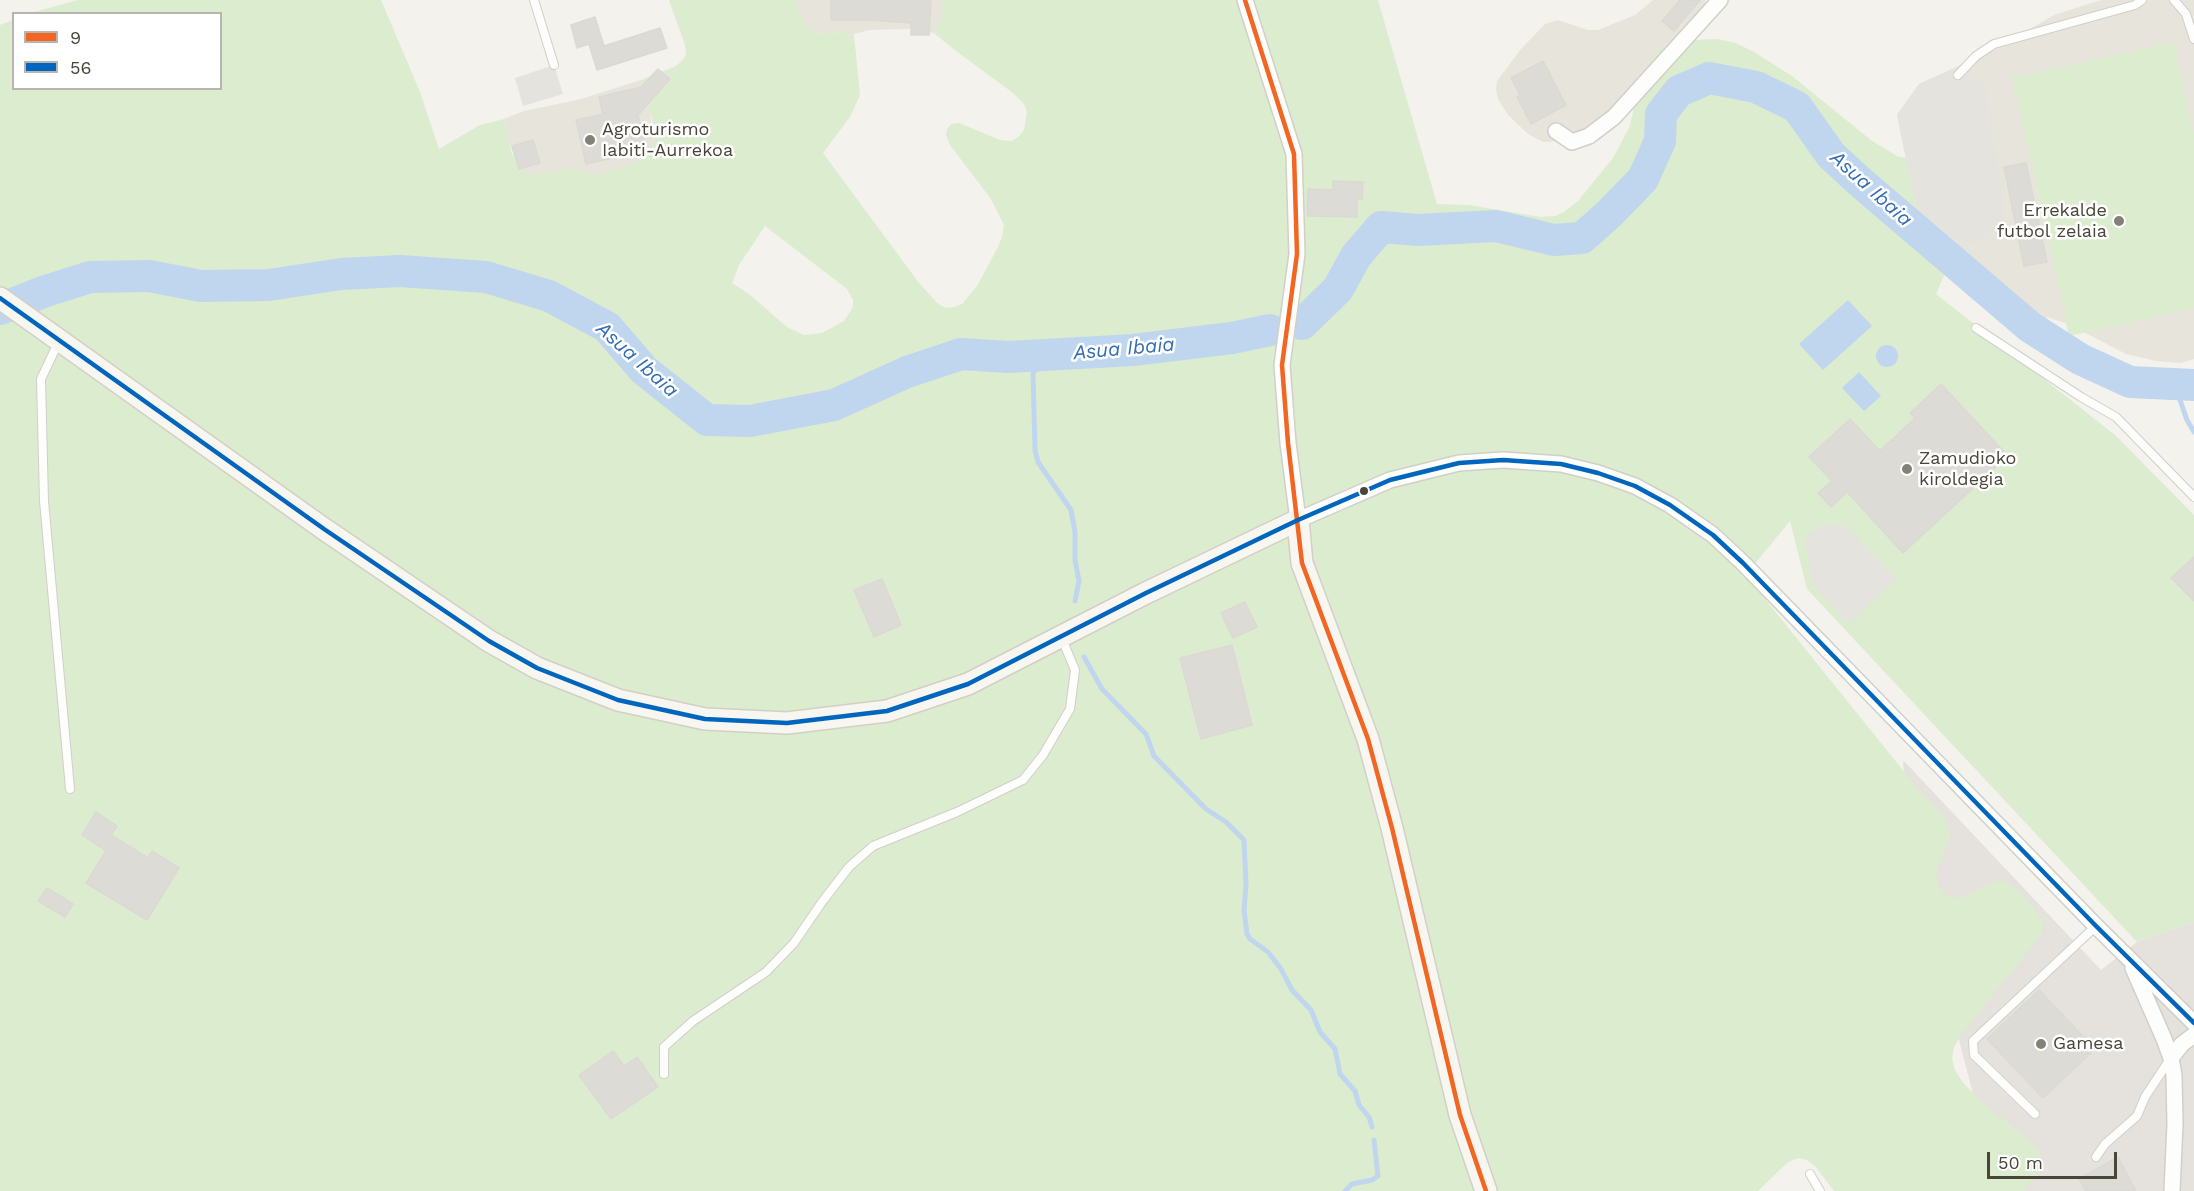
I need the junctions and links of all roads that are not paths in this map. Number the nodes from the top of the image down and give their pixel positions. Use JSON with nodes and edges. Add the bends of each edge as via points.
{"nodes":[{"id":1,"x":534,"y":0,"type":"edge"},
{"id":2,"x":1245,"y":0,"type":"edge"},
{"id":3,"x":1720,"y":0,"type":"edge"},
{"id":4,"x":2142,"y":0,"type":"edge"},
{"id":5,"x":2174,"y":0,"type":"edge"},
{"id":6,"x":2194,"y":39,"type":"edge"},
{"id":7,"x":554,"y":65,"type":"dead end"},
{"id":8,"x":1958,"y":75,"type":"dead end"},
{"id":9,"x":1556,"y":131,"type":"dead end"},
{"id":10,"x":0,"y":298,"type":"edge"},
{"id":11,"x":1976,"y":328,"type":"dead end"},
{"id":12,"x":59,"y":339,"type":"junction"},
{"id":13,"x":2194,"y":497,"type":"edge"},
{"id":14,"x":1298,"y":520,"type":"junction"},
{"id":15,"x":1061,"y":637,"type":"junction"},
{"id":16,"x":70,"y":789,"type":"dead end"},
{"id":17,"x":2096,"y":926,"type":"junction"},
{"id":18,"x":2130,"y":960,"type":"junction"},
{"id":19,"x":2194,"y":1023,"type":"edge"},
{"id":20,"x":2194,"y":1035,"type":"edge"},
{"id":21,"x":2171,"y":1058,"type":"junction"},
{"id":22,"x":664,"y":1074,"type":"dead end"},
{"id":23,"x":2035,"y":1114,"type":"dead end"},
{"id":24,"x":2096,"y":1157,"type":"dead end"},
{"id":25,"x":1810,"y":1174,"type":"dead end"},
{"id":26,"x":1486,"y":1191,"type":"edge"},
{"id":27,"x":1820,"y":1191,"type":"edge"},
{"id":28,"x":2172,"y":1191,"type":"edge"}],
"edges":[{"from":1,"to":7,"type":"lane"},
{"from":2,"to":14,"type":"street","via":[[1294,154],[1297,254],[1282,365]]},
{"from":3,"to":9,"type":"street","via":[[1614,117],[1589,136],[1572,142]]},
{"from":4,"to":8,"type":"lane","via":[[1994,44]]},
{"from":5,"to":6,"type":"lane","via":[[2186,14]]},
{"from":10,"to":12,"type":"street"},
{"from":11,"to":13,"type":"lane","via":[[2116,417]]},
{"from":12,"to":15,"type":"street","via":[[324,529],[489,641],[537,668],[618,700],[705,719],[787,723],[887,711],[968,684]]},
{"from":12,"to":16,"type":"lane","via":[[42,379],[44,501]]},
{"from":14,"to":15,"type":"street"},
{"from":14,"to":17,"type":"street","via":[[1390,480],[1459,463],[1503,460],[1561,464],[1635,486],[1670,505],[1743,563]]},
{"from":14,"to":26,"type":"street","via":[[1302,563],[1368,739],[1460,1115]]},
{"from":15,"to":22,"type":"lane","via":[[1075,670],[1070,709],[1044,755],[1023,780],[873,846],[849,867],[795,943],[766,972],[693,1021],[664,1047]]},
{"from":17,"to":18,"type":"street"},
{"from":17,"to":23,"type":"lane","via":[[1972,1041],[1974,1055]]},
{"from":18,"to":19,"type":"street"},
{"from":18,"to":21,"type":"street"},
{"from":20,"to":21,"type":"street"},
{"from":21,"to":24,"type":"lane","via":[[2137,1116]]},
{"from":21,"to":28,"type":"street","via":[[2175,1124]]},
{"from":25,"to":27,"type":"lane"}]}
